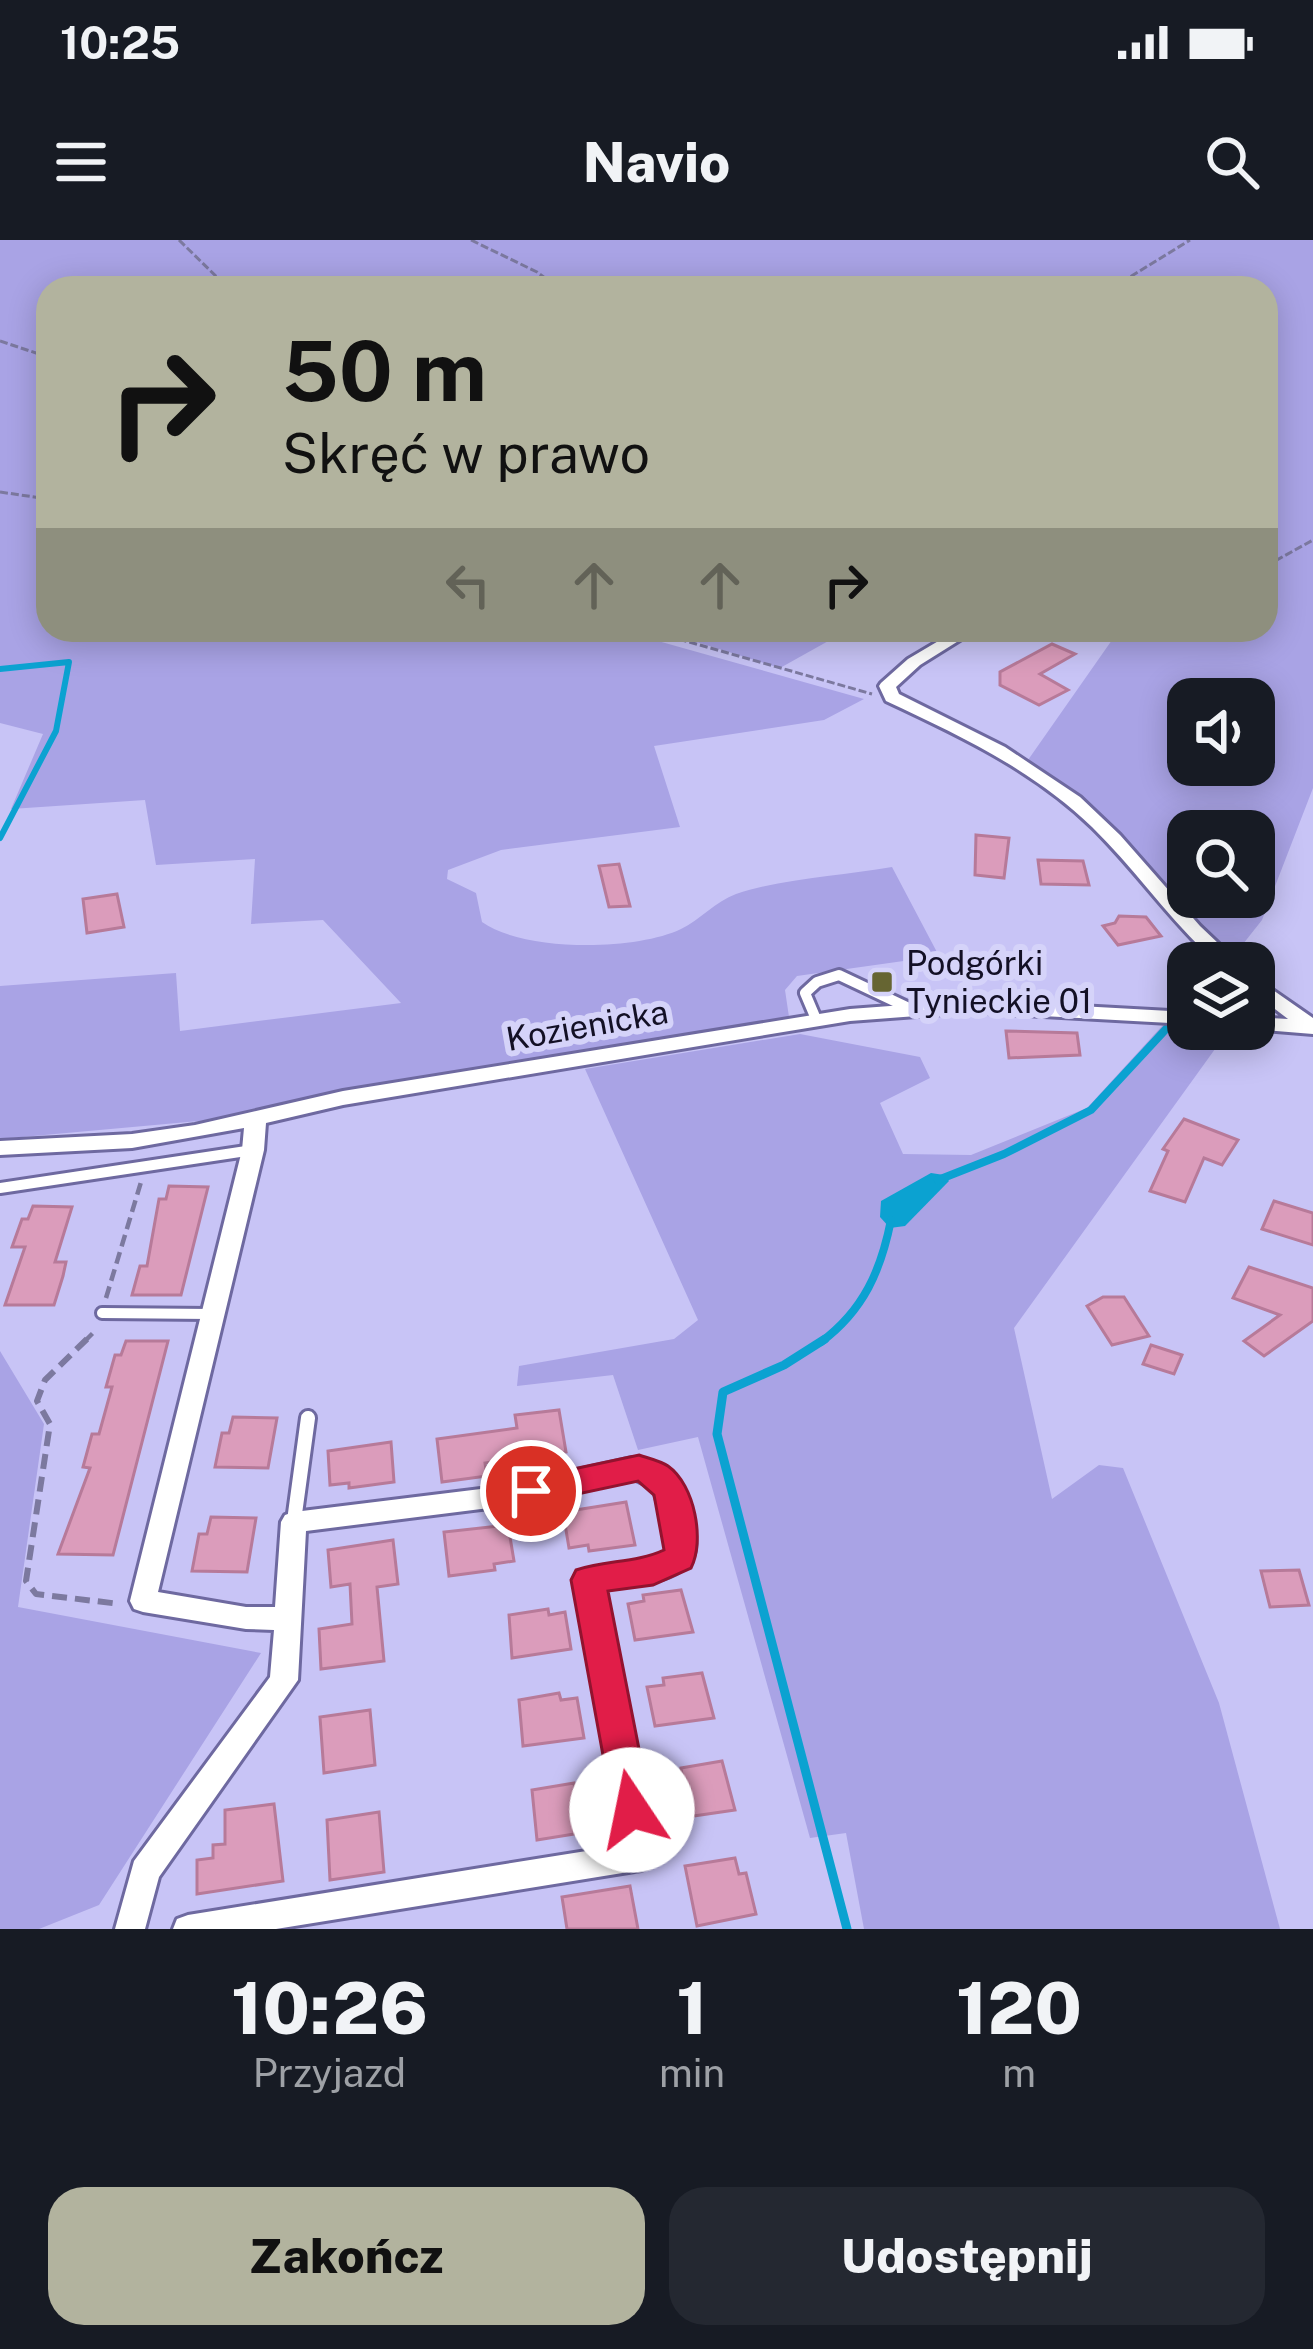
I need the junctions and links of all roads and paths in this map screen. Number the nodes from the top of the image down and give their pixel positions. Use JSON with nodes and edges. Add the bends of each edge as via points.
{"nodes":[{"id":1,"x":179,"y":240,"type":"edge"},
{"id":2,"x":471,"y":240,"type":"edge"},
{"id":3,"x":1190,"y":240,"type":"edge"},
{"id":4,"x":216,"y":276,"type":"edge"},
{"id":5,"x":542,"y":276,"type":"edge"},
{"id":6,"x":1130,"y":276,"type":"edge"},
{"id":7,"x":0,"y":341,"type":"edge"},
{"id":8,"x":36,"y":352,"type":"edge"},
{"id":9,"x":0,"y":492,"type":"edge"},
{"id":10,"x":36,"y":497,"type":"edge"},
{"id":11,"x":1313,"y":540,"type":"edge"},
{"id":12,"x":1278,"y":559,"type":"edge"},
{"id":13,"x":688,"y":642,"type":"edge"},
{"id":14,"x":948,"y":642,"type":"edge"},
{"id":15,"x":890,"y":694,"type":"junction"},
{"id":16,"x":1209,"y":942,"type":"edge"},
{"id":17,"x":1275,"y":999,"type":"edge"},
{"id":18,"x":911,"y":1009,"type":"junction"},
{"id":19,"x":1167,"y":1017,"type":"edge"},
{"id":20,"x":816,"y":1019,"type":"junction"},
{"id":21,"x":1275,"y":1025,"type":"edge"},
{"id":22,"x":1312,"y":1028,"type":"edge"},
{"id":23,"x":256,"y":1120,"type":"junction"},
{"id":24,"x":0,"y":1148,"type":"edge"},
{"id":25,"x":253,"y":1150,"type":"junction"},
{"id":26,"x":145,"y":1168,"type":"junction"},
{"id":27,"x":0,"y":1188,"type":"edge"},
{"id":28,"x":101,"y":1313,"type":"junction"},
{"id":29,"x":213,"y":1314,"type":"junction"},
{"id":30,"x":308,"y":1418,"type":"dead end"},
{"id":31,"x":294,"y":1522,"type":"junction"},
{"id":32,"x":143,"y":1601,"type":"junction"},
{"id":33,"x":287,"y":1619,"type":"junction"},
{"id":34,"x":130,"y":1929,"type":"edge"},
{"id":35,"x":188,"y":1929,"type":"edge"}],
"edges":[{"from":1,"to":4,"type":"path"},
{"from":2,"to":5,"type":"path"},
{"from":3,"to":6,"type":"path"},
{"from":7,"to":8,"type":"path"},
{"from":9,"to":10,"type":"path"},
{"from":11,"to":12,"type":"path"},
{"from":13,"to":15,"type":"path"},
{"from":14,"to":15,"type":"street","via":[[887,686]]},
{"from":15,"to":16,"type":"street","via":[[1043,777],[1097,822]]},
{"from":17,"to":22,"type":"street"},
{"from":18,"to":19,"type":"street","name":"Kozienicka"},
{"from":18,"to":20,"type":"street","name":"Kozienicka"},
{"from":18,"to":20,"type":"lane","via":[[839,975],[805,993]]},
{"from":20,"to":23,"type":"street","name":"Kozienicka","via":[[343,1098]]},
{"from":21,"to":22,"type":"street"},
{"from":23,"to":24,"type":"street","name":"Kozienicka","via":[[132,1142]]},
{"from":23,"to":25,"type":"street"},
{"from":25,"to":26,"type":"lane"},
{"from":25,"to":29,"type":"street"},
{"from":26,"to":27,"type":"lane"},
{"from":26,"to":28,"type":"path"},
{"from":28,"to":29,"type":"lane"},
{"from":28,"to":32,"type":"path","via":[[97,1330],[45,1380],[38,1401],[50,1424],[26,1581],[36,1594],[107,1606]]},
{"from":29,"to":32,"type":"street"},
{"from":30,"to":31,"type":"lane"},
{"from":31,"to":33,"type":"street"},
{"from":31,"to":35,"type":"street","via":[[518,1494],[632,1468],[664,1482],[682,1542],[679,1558],[653,1571],[588,1580],[641,1856]]},
{"from":32,"to":33,"type":"street"},
{"from":33,"to":34,"type":"street","via":[[284,1680],[145,1871]]}]}
